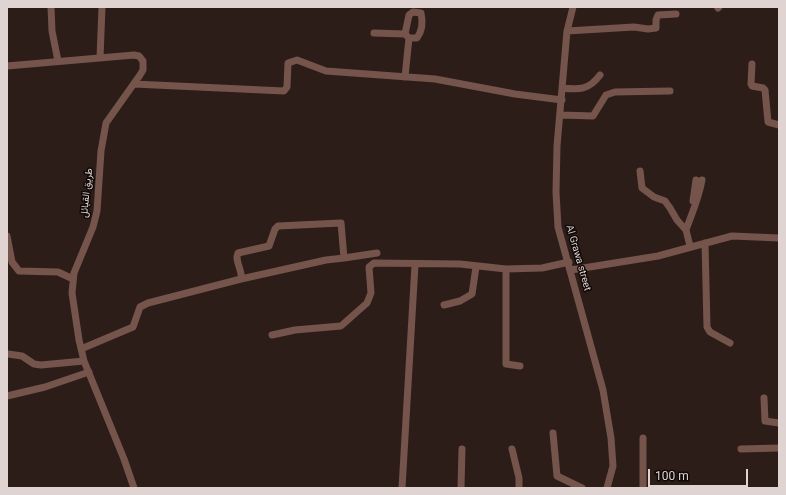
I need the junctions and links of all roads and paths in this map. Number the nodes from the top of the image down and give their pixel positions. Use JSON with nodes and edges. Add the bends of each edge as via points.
{"nodes":[{"id":1,"x":51,"y":7,"type":"edge"},
{"id":2,"x":102,"y":7,"type":"edge"},
{"id":3,"x":573,"y":7,"type":"edge"},
{"id":4,"x":676,"y":14,"type":"dead end"},
{"id":5,"x":568,"y":31,"type":"junction"},
{"id":6,"x":374,"y":33,"type":"dead end"},
{"id":7,"x":100,"y":58,"type":"junction"},
{"id":8,"x":58,"y":61,"type":"junction"},
{"id":9,"x":752,"y":64,"type":"dead end"},
{"id":10,"x":7,"y":66,"type":"edge"},
{"id":11,"x":600,"y":75,"type":"dead end"},
{"id":12,"x":406,"y":77,"type":"junction"},
{"id":13,"x":134,"y":84,"type":"junction"},
{"id":14,"x":562,"y":88,"type":"junction"},
{"id":15,"x":670,"y":91,"type":"dead end"},
{"id":16,"x":562,"y":100,"type":"junction"},
{"id":17,"x":561,"y":115,"type":"junction"},
{"id":18,"x":779,"y":125,"type":"edge"},
{"id":19,"x":640,"y":171,"type":"dead end"},
{"id":20,"x":699,"y":180,"type":"dead end"},
{"id":21,"x":686,"y":230,"type":"junction"},
{"id":22,"x":7,"y":236,"type":"edge"},
{"id":23,"x":779,"y":238,"type":"edge"},
{"id":24,"x":705,"y":243,"type":"junction"},
{"id":25,"x":690,"y":246,"type":"junction"},
{"id":26,"x":378,"y":253,"type":"dead end"},
{"id":27,"x":344,"y":258,"type":"junction"},
{"id":28,"x":569,"y":262,"type":"junction"},
{"id":29,"x":415,"y":265,"type":"junction"},
{"id":30,"x":476,"y":267,"type":"junction"},
{"id":31,"x":506,"y":268,"type":"junction"},
{"id":32,"x":571,"y":270,"type":"junction"},
{"id":33,"x":73,"y":279,"type":"junction"},
{"id":34,"x":241,"y":279,"type":"junction"},
{"id":35,"x":444,"y":305,"type":"dead end"},
{"id":36,"x":272,"y":335,"type":"dead end"},
{"id":37,"x":730,"y":343,"type":"dead end"},
{"id":38,"x":81,"y":349,"type":"junction"},
{"id":39,"x":8,"y":354,"type":"edge"},
{"id":40,"x":84,"y":361,"type":"junction"},
{"id":41,"x":520,"y":366,"type":"dead end"},
{"id":42,"x":89,"y":372,"type":"junction"},
{"id":43,"x":7,"y":396,"type":"edge"},
{"id":44,"x":764,"y":398,"type":"dead end"},
{"id":45,"x":779,"y":423,"type":"edge"},
{"id":46,"x":552,"y":433,"type":"dead end"},
{"id":47,"x":643,"y":438,"type":"dead end"},
{"id":48,"x":779,"y":448,"type":"edge"},
{"id":49,"x":462,"y":449,"type":"dead end"},
{"id":50,"x":512,"y":449,"type":"dead end"},
{"id":51,"x":741,"y":449,"type":"dead end"},
{"id":52,"x":134,"y":488,"type":"edge"},
{"id":53,"x":402,"y":488,"type":"edge"},
{"id":54,"x":461,"y":488,"type":"edge"},
{"id":55,"x":519,"y":488,"type":"edge"},
{"id":56,"x":582,"y":488,"type":"edge"},
{"id":57,"x":608,"y":488,"type":"edge"},
{"id":58,"x":643,"y":488,"type":"edge"}],
"edges":[{"from":1,"to":8,"type":"street","via":[[52,31]]},
{"from":2,"to":7,"type":"street"},
{"from":3,"to":5,"type":"street","name":"Al Grawa street"},
{"from":4,"to":5,"type":"street","via":[[658,15],[656,28]]},
{"from":5,"to":14,"type":"street","name":"Al Grawa street"},
{"from":6,"to":12,"type":"street","via":[[407,36]]},
{"from":7,"to":8,"type":"street","name":"طريق القبائل"},
{"from":7,"to":13,"type":"street","name":"طريق القبائل","via":[[139,56],[143,61],[144,70]]},
{"from":8,"to":10,"type":"street","name":"طريق القبائل"},
{"from":9,"to":18,"type":"street","via":[[750,84],[765,90],[768,122]]},
{"from":11,"to":14,"type":"street","via":[[593,85],[576,89]]},
{"from":12,"to":13,"type":"street","via":[[326,71],[294,60],[288,64],[287,87],[284,92]]},
{"from":12,"to":16,"type":"street","via":[[435,79]]},
{"from":13,"to":33,"type":"street","name":"طريق القبائل","via":[[106,123],[96,215]]},
{"from":14,"to":16,"type":"street","name":"Al Grawa street"},
{"from":15,"to":17,"type":"street","via":[[616,92],[606,95],[593,116]]},
{"from":16,"to":17,"type":"street","name":"Al Grawa street"},
{"from":17,"to":28,"type":"street","name":"Al Grawa street","via":[[556,192],[558,227]]},
{"from":19,"to":21,"type":"street","via":[[642,188],[665,202]]},
{"from":20,"to":21,"type":"street","via":[[698,198]]},
{"from":21,"to":25,"type":"street"},
{"from":22,"to":33,"type":"street","via":[[12,262],[19,271],[58,272]]},
{"from":23,"to":24,"type":"street","via":[[732,236]]},
{"from":24,"to":25,"type":"street"},
{"from":24,"to":37,"type":"street","via":[[707,328]]},
{"from":25,"to":32,"type":"street","via":[[652,257]]},
{"from":26,"to":27,"type":"street"},
{"from":27,"to":34,"type":"street"},
{"from":27,"to":34,"type":"street","via":[[341,223],[278,226],[269,246],[237,254]]},
{"from":28,"to":31,"type":"street","via":[[542,268]]},
{"from":28,"to":32,"type":"street","name":"Al Grawa street"},
{"from":29,"to":30,"type":"street","via":[[460,264]]},
{"from":29,"to":36,"type":"street","via":[[374,263],[369,266],[371,293],[367,303],[341,326]]},
{"from":29,"to":53,"type":"street"},
{"from":30,"to":31,"type":"street"},
{"from":30,"to":35,"type":"street","via":[[472,294],[460,301]]},
{"from":31,"to":41,"type":"street","via":[[506,364]]},
{"from":32,"to":57,"type":"street","name":"Al Grawa street","via":[[603,390],[613,466]]},
{"from":33,"to":38,"type":"street","name":"طريق القبائل","via":[[73,304]]},
{"from":34,"to":38,"type":"street","via":[[148,303],[140,307],[133,327]]},
{"from":38,"to":40,"type":"street","name":"طريق القبائل"},
{"from":39,"to":40,"type":"street","via":[[22,356],[34,364],[41,365]]},
{"from":40,"to":42,"type":"street","name":"طريق القبائل"},
{"from":42,"to":43,"type":"street","via":[[45,387]]},
{"from":42,"to":52,"type":"street","name":"طريق القبائل"},
{"from":44,"to":45,"type":"street","via":[[765,421]]},
{"from":46,"to":56,"type":"street","via":[[557,476]]},
{"from":47,"to":58,"type":"street"},
{"from":48,"to":51,"type":"street"},
{"from":49,"to":54,"type":"street"},
{"from":50,"to":55,"type":"street"}]}
